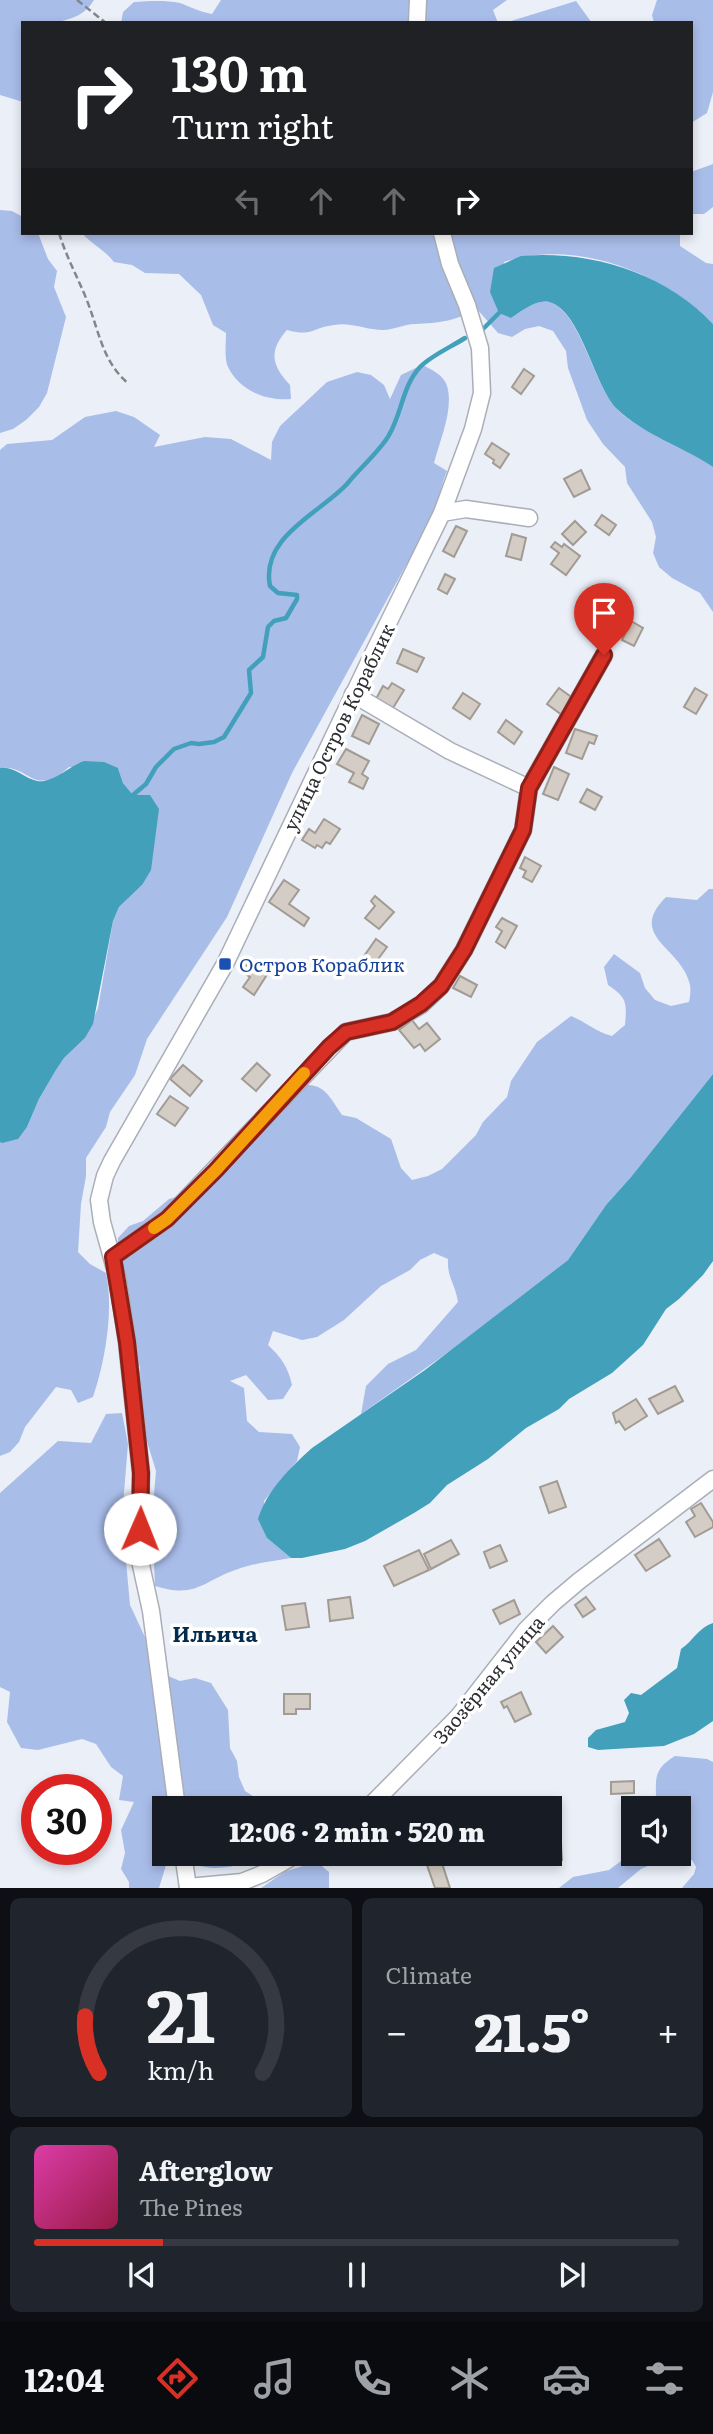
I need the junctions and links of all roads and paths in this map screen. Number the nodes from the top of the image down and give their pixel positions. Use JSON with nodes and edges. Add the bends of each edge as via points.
{"nodes":[{"id":1,"x":77,"y":0,"type":"edge"},
{"id":2,"x":418,"y":0,"type":"edge"},
{"id":3,"x":104,"y":21,"type":"edge"},
{"id":4,"x":417,"y":21,"type":"edge"},
{"id":5,"x":60,"y":235,"type":"edge"},
{"id":6,"x":443,"y":235,"type":"edge"},
{"id":7,"x":129,"y":384,"type":"dead end"},
{"id":8,"x":442,"y":513,"type":"junction"},
{"id":9,"x":529,"y":518,"type":"dead end"},
{"id":10,"x":604,"y":655,"type":"dead end"},
{"id":11,"x":354,"y":694,"type":"junction"},
{"id":12,"x":529,"y":788,"type":"junction"},
{"id":13,"x":113,"y":1257,"type":"junction"},
{"id":14,"x":713,"y":1479,"type":"edge"},
{"id":15,"x":175,"y":1796,"type":"edge"},
{"id":16,"x":380,"y":1796,"type":"edge"},
{"id":17,"x":185,"y":1866,"type":"edge"},
{"id":18,"x":276,"y":1866,"type":"edge"},
{"id":19,"x":188,"y":1887,"type":"edge"}],
"edges":[{"from":1,"to":3,"type":"path"},
{"from":2,"to":4,"type":"street"},
{"from":5,"to":7,"type":"path","via":[[102,347],[117,374]]},
{"from":6,"to":8,"type":"street","name":"улица Остров Кораблик","via":[[480,348],[482,393],[474,429]]},
{"from":8,"to":9,"type":"street","via":[[467,509]]},
{"from":8,"to":11,"type":"street","name":"улица Остров Кораблик"},
{"from":10,"to":12,"type":"street"},
{"from":11,"to":12,"type":"street","via":[[450,751]]},
{"from":11,"to":13,"type":"street","name":"улица Остров Кораблик","via":[[225,964],[105,1176],[99,1200]]},
{"from":12,"to":13,"type":"street","via":[[523,830],[464,950],[441,986],[392,1022],[346,1032],[167,1219]]},
{"from":13,"to":15,"type":"street","via":[[141,1473],[139,1556],[151,1611]]},
{"from":14,"to":16,"type":"street","name":"Заозёрная улица","via":[[553,1604],[526,1630],[458,1717]]},
{"from":17,"to":19,"type":"street"},
{"from":18,"to":19,"type":"street","via":[[242,1882]]}]}
